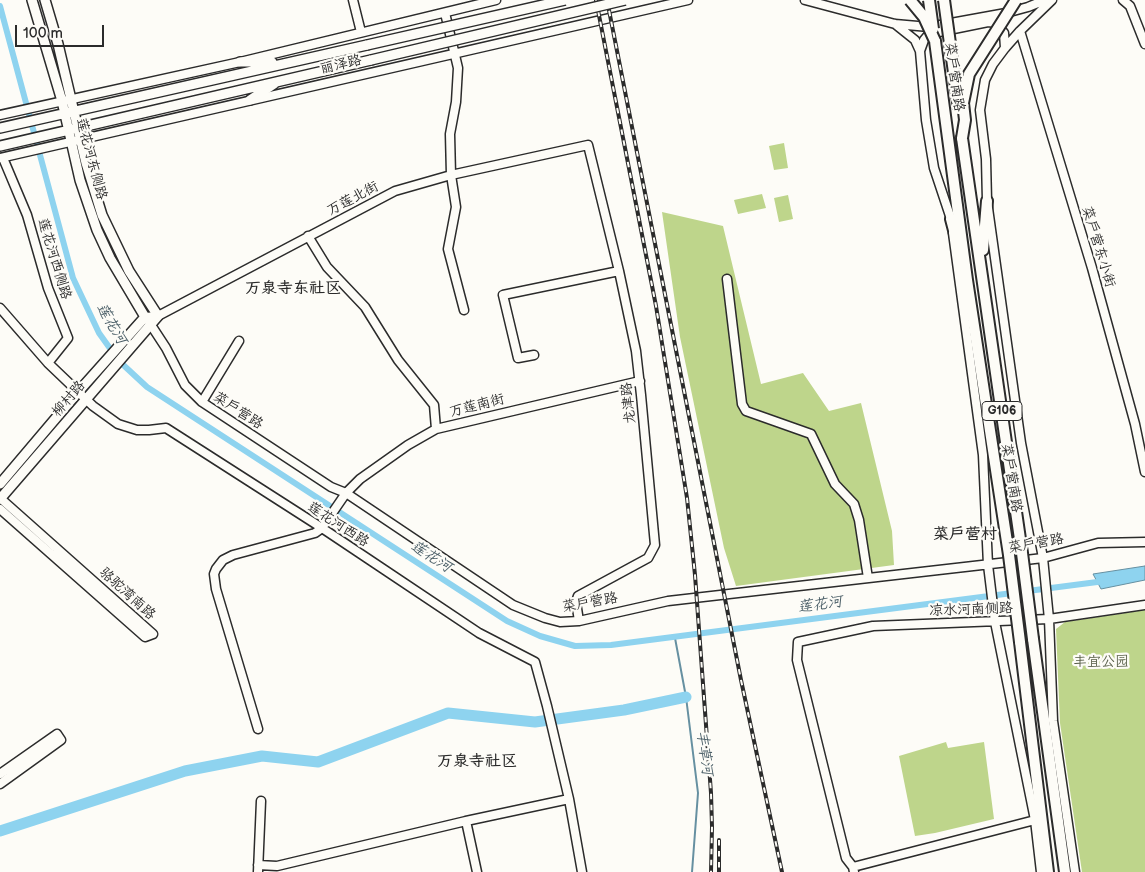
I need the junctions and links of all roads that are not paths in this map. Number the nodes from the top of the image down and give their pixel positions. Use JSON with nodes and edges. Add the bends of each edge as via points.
{"nodes":[{"id":1,"x":32,"y":0,"type":"edge"},
{"id":2,"x":45,"y":0,"type":"edge"},
{"id":3,"x":353,"y":0,"type":"edge"},
{"id":4,"x":496,"y":0,"type":"edge"},
{"id":5,"x":565,"y":0,"type":"edge"},
{"id":6,"x":625,"y":0,"type":"edge"},
{"id":7,"x":688,"y":0,"type":"edge"},
{"id":8,"x":805,"y":0,"type":"edge"},
{"id":9,"x":910,"y":0,"type":"edge"},
{"id":10,"x":929,"y":0,"type":"edge"},
{"id":11,"x":944,"y":0,"type":"edge"},
{"id":12,"x":1016,"y":0,"type":"edge"},
{"id":13,"x":1045,"y":0,"type":"edge"},
{"id":14,"x":1052,"y":0,"type":"edge"},
{"id":15,"x":1124,"y":0,"type":"edge"},
{"id":16,"x":444,"y":13,"type":"junction"},
{"id":17,"x":895,"y":24,"type":"junction"},
{"id":18,"x":1020,"y":31,"type":"junction"},
{"id":19,"x":361,"y":32,"type":"junction"},
{"id":20,"x":935,"y":41,"type":"junction"},
{"id":21,"x":1145,"y":44,"type":"edge"},
{"id":22,"x":1004,"y":48,"type":"junction"},
{"id":23,"x":920,"y":51,"type":"junction"},
{"id":24,"x":454,"y":55,"type":"junction"},
{"id":25,"x":240,"y":62,"type":"junction"},
{"id":26,"x":287,"y":62,"type":"junction"},
{"id":27,"x":281,"y":80,"type":"junction"},
{"id":28,"x":67,"y":100,"type":"junction"},
{"id":29,"x":250,"y":100,"type":"junction"},
{"id":30,"x":74,"y":112,"type":"junction"},
{"id":31,"x":65,"y":114,"type":"junction"},
{"id":32,"x":2,"y":115,"type":"edge"},
{"id":33,"x":3,"y":127,"type":"edge"},
{"id":34,"x":78,"y":128,"type":"junction"},
{"id":35,"x":64,"y":131,"type":"junction"},
{"id":36,"x":962,"y":138,"type":"junction"},
{"id":37,"x":81,"y":140,"type":"junction"},
{"id":38,"x":68,"y":143,"type":"junction"},
{"id":39,"x":588,"y":145,"type":"joint"},
{"id":40,"x":0,"y":146,"type":"edge"},
{"id":41,"x":1,"y":158,"type":"edge"},
{"id":42,"x":451,"y":175,"type":"junction"},
{"id":43,"x":987,"y":201,"type":"junction"},
{"id":44,"x":951,"y":219,"type":"junction"},
{"id":45,"x":308,"y":236,"type":"junction"},
{"id":46,"x":982,"y":268,"type":"junction"},
{"id":47,"x":619,"y":271,"type":"junction"},
{"id":48,"x":727,"y":279,"type":"dead end"},
{"id":49,"x":967,"y":280,"type":"junction"},
{"id":50,"x":0,"y":308,"type":"edge"},
{"id":51,"x":464,"y":310,"type":"dead end"},
{"id":52,"x":145,"y":316,"type":"junction"},
{"id":53,"x":158,"y":316,"type":"junction"},
{"id":54,"x":151,"y":325,"type":"junction"},
{"id":55,"x":239,"y":341,"type":"dead end"},
{"id":56,"x":534,"y":355,"type":"dead end"},
{"id":57,"x":48,"y":363,"type":"junction"},
{"id":58,"x":640,"y":381,"type":"junction"},
{"id":59,"x":78,"y":392,"type":"junction"},
{"id":60,"x":87,"y":400,"type":"junction"},
{"id":61,"x":202,"y":402,"type":"junction"},
{"id":62,"x":436,"y":429,"type":"junction"},
{"id":63,"x":1145,"y":472,"type":"edge"},
{"id":64,"x":0,"y":484,"type":"edge"},
{"id":65,"x":344,"y":496,"type":"junction"},
{"id":66,"x":0,"y":498,"type":"edge"},
{"id":67,"x":0,"y":509,"type":"edge"},
{"id":68,"x":322,"y":528,"type":"junction"},
{"id":69,"x":1145,"y":542,"type":"edge"},
{"id":70,"x":1044,"y":558,"type":"junction"},
{"id":71,"x":988,"y":565,"type":"junction"},
{"id":72,"x":868,"y":578,"type":"junction"},
{"id":73,"x":1145,"y":605,"type":"edge"},
{"id":74,"x":1049,"y":619,"type":"junction"},
{"id":75,"x":579,"y":621,"type":"junction"},
{"id":76,"x":995,"y":622,"type":"junction"},
{"id":77,"x":258,"y":729,"type":"dead end"},
{"id":78,"x":0,"y":774,"type":"edge"},
{"id":79,"x":0,"y":784,"type":"edge"},
{"id":80,"x":568,"y":799,"type":"junction"},
{"id":81,"x":261,"y":801,"type":"dead end"},
{"id":82,"x":466,"y":820,"type":"junction"},
{"id":83,"x":1035,"y":820,"type":"junction"},
{"id":84,"x":258,"y":868,"type":"edge"},
{"id":85,"x":854,"y":869,"type":"edge"},
{"id":86,"x":477,"y":872,"type":"edge"},
{"id":87,"x":582,"y":872,"type":"edge"},
{"id":88,"x":1041,"y":872,"type":"edge"},
{"id":89,"x":1048,"y":872,"type":"edge"},
{"id":90,"x":1065,"y":872,"type":"edge"},
{"id":91,"x":1075,"y":872,"type":"edge"}],
"edges":[{"from":1,"to":28,"type":"main road","name":"莲花河东侧路"},
{"from":2,"to":28,"type":"main road","name":"莲花河东侧路"},
{"from":3,"to":19,"type":"street"},
{"from":4,"to":16,"type":"street","name":"丽泽路"},
{"from":5,"to":26,"type":"main road","name":"丽泽路","bridge":true},
{"from":6,"to":27,"type":"main road","name":"丽泽路","bridge":true},
{"from":7,"to":24,"type":"street","name":"丽泽路"},
{"from":8,"to":17,"type":"street"},
{"from":9,"to":20,"type":"highway","bridge":true,"via":[[924,17]]},
{"from":10,"to":20,"type":"highway","name":"菜户营南路","number":"G106","bridge":true},
{"from":11,"to":36,"type":"highway","number":"G106","bridge":true},
{"from":12,"to":36,"type":"highway","bridge":true,"via":[[969,74]]},
{"from":13,"to":17,"type":"street","via":[[1006,13],[929,28]]},
{"from":14,"to":18,"type":"street","name":"菜户营南路"},
{"from":15,"to":21,"type":"street","via":[[1130,6]]},
{"from":16,"to":19,"type":"street","name":"丽泽路"},
{"from":16,"to":24,"type":"street"},
{"from":17,"to":23,"type":"street","via":[[915,40]]},
{"from":18,"to":22,"type":"street","name":"菜户营南路"},
{"from":18,"to":63,"type":"street","name":"菜户营东小街","via":[[1094,277]]},
{"from":19,"to":25,"type":"street","name":"丽泽路"},
{"from":20,"to":49,"type":"highway","name":"菜户营南路","number":"G106"},
{"from":22,"to":23,"type":"street","via":[[1004,33],[996,23],[988,22],[930,34]]},
{"from":22,"to":43,"type":"street","name":"菜户营南路","via":[[985,80],[980,110]]},
{"from":23,"to":44,"type":"street","name":"菜户营南路","via":[[934,168]]},
{"from":24,"to":29,"type":"street","name":"丽泽路"},
{"from":24,"to":42,"type":"street","via":[[458,68],[450,134]]},
{"from":25,"to":26,"type":"main road"},
{"from":25,"to":28,"type":"street","name":"丽泽路"},
{"from":26,"to":30,"type":"main road","name":"丽泽路"},
{"from":27,"to":29,"type":"main road"},
{"from":27,"to":34,"type":"main road","name":"丽泽路"},
{"from":28,"to":30,"type":"main road","name":"莲花河东侧路"},
{"from":28,"to":31,"type":"main road","name":"莲花河东侧路"},
{"from":28,"to":32,"type":"street","name":"丽泽路"},
{"from":29,"to":37,"type":"street","name":"丽泽路"},
{"from":30,"to":31,"type":"main road","name":"丽泽路"},
{"from":30,"to":34,"type":"main road","name":"莲花河东侧路"},
{"from":31,"to":33,"type":"main road","name":"丽泽路"},
{"from":31,"to":35,"type":"main road","name":"莲花河东侧路"},
{"from":34,"to":35,"type":"main road","name":"丽泽路"},
{"from":34,"to":37,"type":"main road","name":"莲花河东侧路"},
{"from":35,"to":38,"type":"main road","name":"莲花河东侧路"},
{"from":35,"to":40,"type":"main road","name":"丽泽路"},
{"from":36,"to":46,"type":"highway","name":"菜户营南路","number":"G106"},
{"from":37,"to":38,"type":"street","name":"丽泽路"},
{"from":37,"to":53,"type":"main road","name":"莲花河东侧路","via":[[108,229],[129,271]]},
{"from":38,"to":41,"type":"street","name":"丽泽路"},
{"from":38,"to":52,"type":"main road","name":"莲花河东侧路","via":[[97,230]]},
{"from":39,"to":42,"type":"street","name":"万莲北街"},
{"from":39,"to":47,"type":"street","name":"龙津路"},
{"from":41,"to":57,"type":"street","name":"莲花河西侧路","via":[[28,215],[48,288],[68,338]]},
{"from":42,"to":45,"type":"street","name":"万莲北街","via":[[395,191]]},
{"from":42,"to":51,"type":"street","via":[[456,207],[448,249]]},
{"from":43,"to":46,"type":"highway"},
{"from":43,"to":70,"type":"street","name":"菜户营南路","via":[[1021,443]]},
{"from":44,"to":49,"type":"highway"},
{"from":44,"to":71,"type":"street","name":"菜户营南路","via":[[983,455]]},
{"from":45,"to":53,"type":"street","name":"万莲北街"},
{"from":45,"to":62,"type":"street","via":[[327,267],[365,307],[398,360],[434,405]]},
{"from":46,"to":90,"type":"highway","name":"菜户营南路","number":"G106","bridge":true},
{"from":47,"to":56,"type":"street","via":[[503,294],[518,358]]},
{"from":47,"to":58,"type":"street","name":"龙津路"},
{"from":48,"to":72,"type":"street","via":[[742,404],[746,411],[811,434],[835,484],[854,504]]},
{"from":49,"to":89,"type":"highway","name":"菜户营南路","number":"G106","bridge":true,"via":[[1009,555]]},
{"from":50,"to":57,"type":"street","name":"莲花河西路"},
{"from":52,"to":53,"type":"street","name":"万莲北街"},
{"from":52,"to":54,"type":"street","name":"菜户营路"},
{"from":52,"to":59,"type":"main road","name":"柳村路"},
{"from":53,"to":54,"type":"main road","name":"柳村路"},
{"from":54,"to":60,"type":"main road","name":"柳村路"},
{"from":54,"to":61,"type":"street","name":"菜户营路","via":[[185,385]]},
{"from":55,"to":61,"type":"street"},
{"from":57,"to":59,"type":"street","name":"莲花河西路"},
{"from":58,"to":62,"type":"street","name":"万莲南街"},
{"from":58,"to":75,"type":"street","name":"龙津路","via":[[654,545],[648,558],[578,596]]},
{"from":59,"to":60,"type":"street","name":"莲花河西路"},
{"from":59,"to":64,"type":"main road","name":"柳村路"},
{"from":60,"to":66,"type":"main road","name":"柳村路"},
{"from":60,"to":68,"type":"street","name":"莲花河西路","via":[[118,424],[136,430],[166,428]]},
{"from":61,"to":65,"type":"street","name":"菜户营路"},
{"from":62,"to":65,"type":"street","name":"万莲南街","via":[[360,479]]},
{"from":65,"to":68,"type":"street","name":"万莲南街"},
{"from":65,"to":75,"type":"street","name":"菜户营路","via":[[513,605],[560,622]]},
{"from":66,"to":67,"type":"street","name":"骆驼湾南路","via":[[153,634],[144,637]]},
{"from":68,"to":77,"type":"street","via":[[306,536],[233,555],[223,560],[214,574]]},
{"from":68,"to":80,"type":"street","name":"莲花河西路","via":[[479,633],[535,662]]},
{"from":69,"to":70,"type":"street","name":"菜户营路","via":[[1098,543]]},
{"from":70,"to":71,"type":"street","name":"菜户营路"},
{"from":70,"to":74,"type":"street","name":"菜户营南路"},
{"from":71,"to":72,"type":"street","name":"菜户营路"},
{"from":71,"to":76,"type":"street","name":"菜户营南路"},
{"from":72,"to":75,"type":"street","name":"菜户营路","via":[[668,601]]},
{"from":73,"to":74,"type":"street","name":"凉水河南侧路"},
{"from":74,"to":76,"type":"street","name":"凉水河南侧路"},
{"from":74,"to":91,"type":"street","via":[[1053,721]]},
{"from":76,"to":83,"type":"street"},
{"from":76,"to":85,"type":"street","name":"凉水河南侧路","via":[[873,626],[798,642],[797,660],[846,858]]},
{"from":78,"to":79,"type":"street","via":[[57,734],[61,740]]},
{"from":80,"to":82,"type":"street"},
{"from":80,"to":87,"type":"street","name":"莲花河西路"},
{"from":81,"to":84,"type":"street"},
{"from":82,"to":84,"type":"street"},
{"from":82,"to":86,"type":"street"},
{"from":83,"to":85,"type":"street"},
{"from":83,"to":88,"type":"street"}]}
